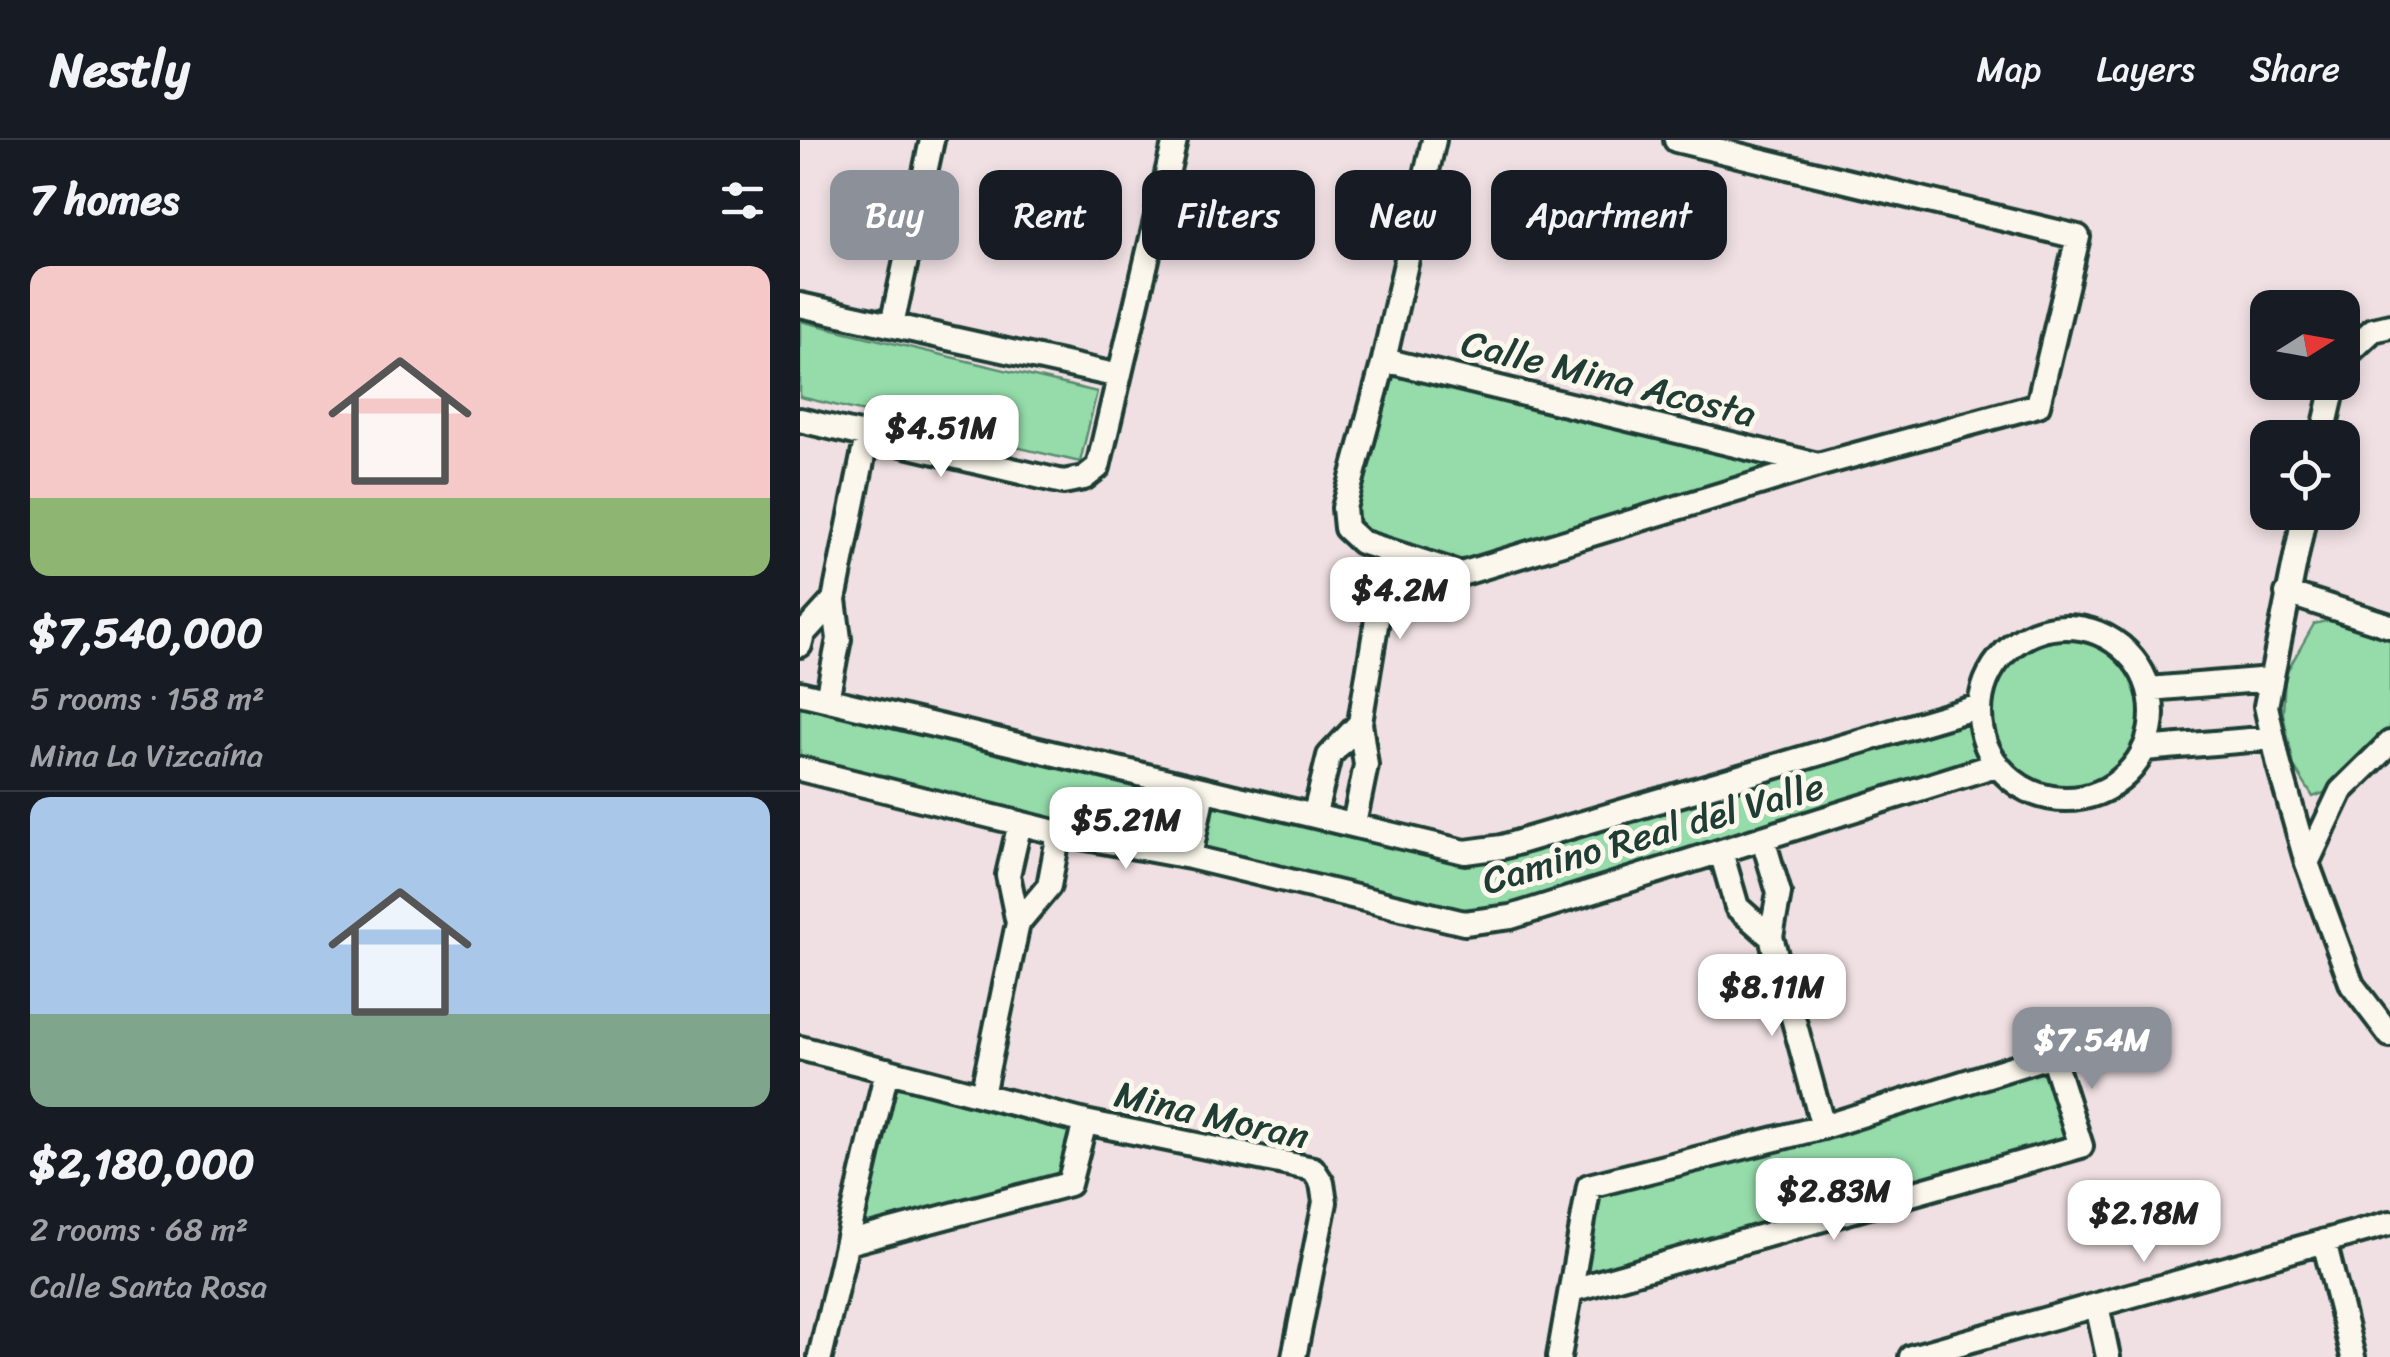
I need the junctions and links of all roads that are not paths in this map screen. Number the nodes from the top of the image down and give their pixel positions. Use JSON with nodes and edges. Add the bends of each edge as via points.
{"nodes":[{"id":1,"x":932,"y":140,"type":"edge"},
{"id":2,"x":1175,"y":140,"type":"edge"},
{"id":3,"x":1434,"y":140,"type":"edge"},
{"id":4,"x":1676,"y":140,"type":"edge"},
{"id":5,"x":800,"y":304,"type":"edge"},
{"id":6,"x":892,"y":325,"type":"junction"},
{"id":7,"x":2390,"y":326,"type":"edge"},
{"id":8,"x":2360,"y":343,"type":"edge"},
{"id":9,"x":1384,"y":360,"type":"junction"},
{"id":10,"x":1119,"y":376,"type":"junction"},
{"id":11,"x":800,"y":420,"type":"edge"},
{"id":12,"x":867,"y":436,"type":"junction"},
{"id":13,"x":1818,"y":464,"type":"junction"},
{"id":14,"x":2301,"y":530,"type":"edge"},
{"id":15,"x":1388,"y":552,"type":"junction"},
{"id":16,"x":2287,"y":592,"type":"junction"},
{"id":17,"x":834,"y":600,"type":"junction"},
{"id":18,"x":2390,"y":626,"type":"edge"},
{"id":19,"x":800,"y":645,"type":"edge"},
{"id":20,"x":2271,"y":679,"type":"junction"},
{"id":21,"x":2149,"y":689,"type":"junction"},
{"id":22,"x":800,"y":692,"type":"edge"},
{"id":23,"x":827,"y":699,"type":"junction"},
{"id":24,"x":1977,"y":707,"type":"junction"},
{"id":25,"x":1360,"y":723,"type":"junction"},
{"id":26,"x":2273,"y":738,"type":"junction"},
{"id":27,"x":2390,"y":743,"type":"edge"},
{"id":28,"x":2144,"y":749,"type":"junction"},
{"id":29,"x":1996,"y":766,"type":"junction"},
{"id":30,"x":800,"y":769,"type":"edge"},
{"id":31,"x":1203,"y":790,"type":"junction"},
{"id":32,"x":1315,"y":813,"type":"junction"},
{"id":33,"x":1020,"y":823,"type":"junction"},
{"id":34,"x":1354,"y":824,"type":"junction"},
{"id":35,"x":1058,"y":833,"type":"junction"},
{"id":36,"x":1763,"y":838,"type":"junction"},
{"id":37,"x":1721,"y":852,"type":"junction"},
{"id":38,"x":1190,"y":857,"type":"junction"},
{"id":39,"x":2306,"y":863,"type":"junction"},
{"id":40,"x":1018,"y":923,"type":"junction"},
{"id":41,"x":1772,"y":938,"type":"junction"},
{"id":42,"x":2390,"y":1035,"type":"edge"},
{"id":43,"x":800,"y":1048,"type":"edge"},
{"id":44,"x":886,"y":1070,"type":"junction"},
{"id":45,"x":982,"y":1095,"type":"junction"},
{"id":46,"x":1085,"y":1122,"type":"junction"},
{"id":47,"x":1823,"y":1127,"type":"junction"},
{"id":48,"x":2390,"y":1223,"type":"edge"},
{"id":49,"x":2324,"y":1241,"type":"junction"},
{"id":50,"x":847,"y":1243,"type":"junction"},
{"id":51,"x":1572,"y":1290,"type":"junction"},
{"id":52,"x":2097,"y":1305,"type":"junction"},
{"id":53,"x":820,"y":1357,"type":"edge"},
{"id":54,"x":1294,"y":1357,"type":"edge"},
{"id":55,"x":1559,"y":1357,"type":"edge"},
{"id":56,"x":1911,"y":1357,"type":"edge"},
{"id":57,"x":2108,"y":1357,"type":"edge"},
{"id":58,"x":2353,"y":1357,"type":"edge"}],
"edges":[{"from":1,"to":6,"type":"street"},
{"from":2,"to":10,"type":"street"},
{"from":3,"to":9,"type":"street","name":"Calle Mina Acosta"},
{"from":4,"to":13,"type":"street","name":"Calle Mina Acosta","via":[[2078,237],[2038,405]]},
{"from":5,"to":6,"type":"street"},
{"from":6,"to":10,"type":"street"},
{"from":7,"to":8,"type":"street"},
{"from":9,"to":13,"type":"street","name":"Calle Mina Acosta"},
{"from":9,"to":15,"type":"street","name":"Calle Mina Acosta","via":[[1344,508],[1346,528]]},
{"from":10,"to":12,"type":"street","via":[[1098,467],[1084,478],[1063,482]]},
{"from":11,"to":12,"type":"street"},
{"from":12,"to":17,"type":"street"},
{"from":13,"to":15,"type":"street","name":"Calle Mina Acosta","via":[[1462,574]]},
{"from":14,"to":16,"type":"street"},
{"from":15,"to":25,"type":"street"},
{"from":16,"to":18,"type":"street"},
{"from":16,"to":20,"type":"street"},
{"from":17,"to":19,"type":"street"},
{"from":17,"to":23,"type":"street","via":[[838,638]]},
{"from":20,"to":21,"type":"street"},
{"from":20,"to":26,"type":"street","via":[[2266,706]]},
{"from":21,"to":24,"type":"street","via":[[2123,648],[2102,634],[2051,627],[2006,650],[1990,670]]},
{"from":21,"to":28,"type":"street","via":[[2152,718]]},
{"from":22,"to":23,"type":"street","name":"Camino Real del Valle"},
{"from":23,"to":31,"type":"street","name":"Camino Real del Valle"},
{"from":24,"to":29,"type":"street"},
{"from":24,"to":34,"type":"street","name":"Camino Real del Valle","via":[[1502,847],[1465,852]]},
{"from":25,"to":32,"type":"street","via":[[1329,756]]},
{"from":25,"to":34,"type":"street","via":[[1366,765]]},
{"from":26,"to":28,"type":"street"},
{"from":26,"to":39,"type":"street"},
{"from":27,"to":39,"type":"street","via":[[2341,791]]},
{"from":28,"to":29,"type":"street","via":[[2115,785],[2065,800],[2039,796]]},
{"from":29,"to":36,"type":"street","name":"Camino Real del Valle"},
{"from":30,"to":33,"type":"street","name":"Camino Real del Valle"},
{"from":31,"to":32,"type":"street","name":"Camino Real del Valle"},
{"from":31,"to":38,"type":"street"},
{"from":32,"to":34,"type":"street","name":"Camino Real del Valle"},
{"from":33,"to":35,"type":"street","name":"Camino Real del Valle"},
{"from":33,"to":40,"type":"street","via":[[1008,875]]},
{"from":35,"to":38,"type":"street","name":"Camino Real del Valle"},
{"from":35,"to":40,"type":"street","via":[[1049,886]]},
{"from":36,"to":37,"type":"street","name":"Camino Real del Valle"},
{"from":36,"to":41,"type":"street","via":[[1778,893]]},
{"from":37,"to":38,"type":"street","name":"Camino Real del Valle","via":[[1512,917],[1464,923]]},
{"from":37,"to":41,"type":"street","via":[[1737,906]]},
{"from":39,"to":42,"type":"street","via":[[2352,986]]},
{"from":40,"to":45,"type":"street"},
{"from":41,"to":47,"type":"street"},
{"from":43,"to":44,"type":"street","name":"Mina Moran"},
{"from":44,"to":45,"type":"street","name":"Mina Moran"},
{"from":44,"to":50,"type":"street"},
{"from":45,"to":46,"type":"street","name":"Mina Moran"},
{"from":46,"to":50,"type":"street","name":"Mina Moran","via":[[1069,1184]]},
{"from":46,"to":54,"type":"street","name":"Mina Moran","via":[[1313,1169],[1325,1202]]},
{"from":47,"to":51,"type":"street","via":[[1588,1186]]},
{"from":47,"to":51,"type":"street","via":[[2052,1054],[2081,1146]]},
{"from":48,"to":49,"type":"street"},
{"from":49,"to":52,"type":"street"},
{"from":49,"to":58,"type":"street"},
{"from":50,"to":53,"type":"street"},
{"from":51,"to":55,"type":"street"},
{"from":52,"to":56,"type":"street"},
{"from":52,"to":57,"type":"street"}]}
